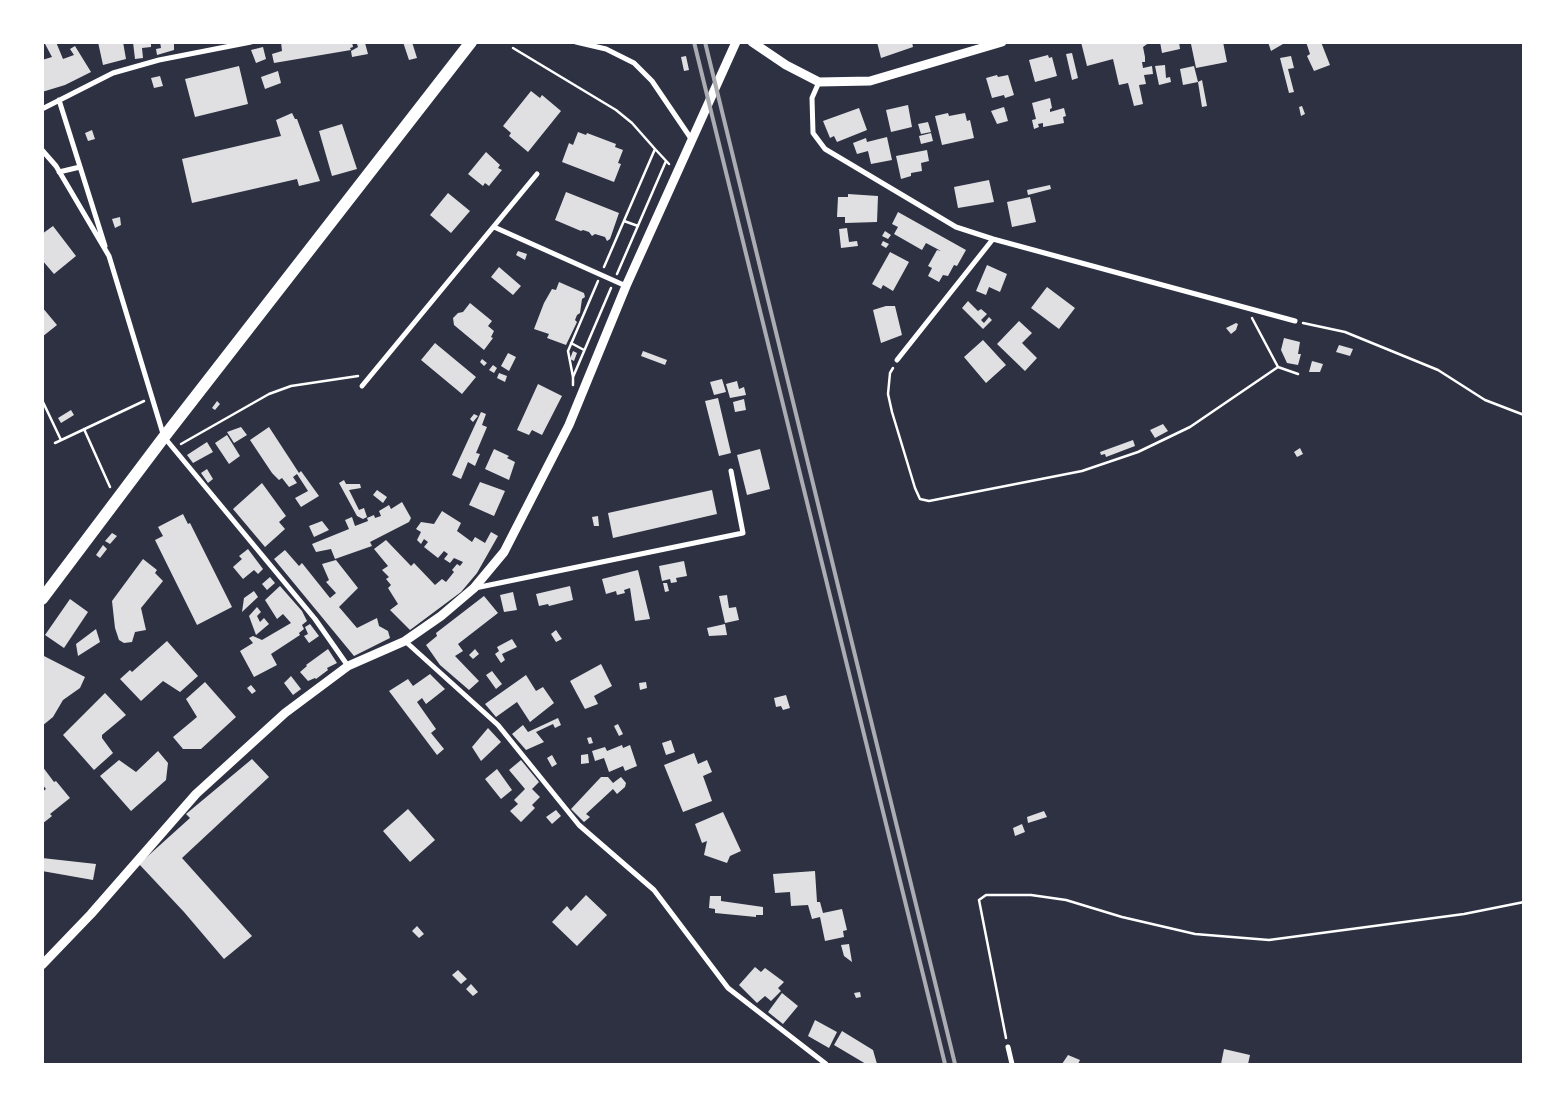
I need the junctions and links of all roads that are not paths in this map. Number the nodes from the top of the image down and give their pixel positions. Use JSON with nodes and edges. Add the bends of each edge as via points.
{"nodes":[{"id":1,"x":251,"y":42,"type":"edge"},
{"id":2,"x":472,"y":42,"type":"edge"},
{"id":3,"x":576,"y":42,"type":"edge"},
{"id":4,"x":736,"y":42,"type":"edge"},
{"id":5,"x":752,"y":42,"type":"edge"},
{"id":6,"x":1002,"y":42,"type":"edge"},
{"id":7,"x":238,"y":44,"type":"edge"},
{"id":8,"x":819,"y":82,"type":"junction"},
{"id":9,"x":59,"y":100,"type":"junction"},
{"id":10,"x":42,"y":109,"type":"edge"},
{"id":11,"x":692,"y":140,"type":"junction"},
{"id":12,"x":42,"y":150,"type":"edge"},
{"id":13,"x":80,"y":167,"type":"junction"},
{"id":14,"x":59,"y":172,"type":"junction"},
{"id":15,"x":536,"y":174,"type":"dead end"},
{"id":16,"x":494,"y":227,"type":"junction"},
{"id":17,"x":993,"y":239,"type":"junction"},
{"id":18,"x":108,"y":256,"type":"junction"},
{"id":19,"x":626,"y":286,"type":"junction"},
{"id":20,"x":1294,"y":321,"type":"road end"},
{"id":21,"x":897,"y":360,"type":"road end"},
{"id":22,"x":362,"y":386,"type":"dead end"},
{"id":23,"x":164,"y":438,"type":"junction"},
{"id":24,"x":731,"y":471,"type":"dead end"},
{"id":25,"x":474,"y":588,"type":"junction"},
{"id":26,"x":42,"y":599,"type":"edge"},
{"id":27,"x":405,"y":641,"type":"junction"},
{"id":28,"x":348,"y":666,"type":"junction"},
{"id":29,"x":42,"y":965,"type":"edge"},
{"id":30,"x":1008,"y":1047,"type":"road end"},
{"id":31,"x":826,"y":1064,"type":"edge"},
{"id":32,"x":1012,"y":1064,"type":"edge"}],
"edges":[{"from":1,"to":7,"type":"street"},
{"from":2,"to":23,"type":"main road"},
{"from":3,"to":11,"type":"street","via":[[606,50],[634,63],[652,81]]},
{"from":4,"to":11,"type":"street"},
{"from":5,"to":8,"type":"street","via":[[786,66]]},
{"from":6,"to":8,"type":"street","via":[[870,80]]},
{"from":7,"to":9,"type":"street","via":[[113,73]]},
{"from":8,"to":17,"type":"street","via":[[812,98],[813,133],[825,149],[956,227]]},
{"from":9,"to":10,"type":"street"},
{"from":9,"to":13,"type":"street"},
{"from":11,"to":19,"type":"street"},
{"from":12,"to":14,"type":"street"},
{"from":13,"to":14,"type":"street"},
{"from":13,"to":18,"type":"street"},
{"from":14,"to":18,"type":"street"},
{"from":15,"to":16,"type":"street"},
{"from":16,"to":19,"type":"street"},
{"from":16,"to":22,"type":"street"},
{"from":17,"to":20,"type":"street"},
{"from":17,"to":21,"type":"street"},
{"from":18,"to":23,"type":"street"},
{"from":19,"to":25,"type":"street","via":[[569,425],[504,552]]},
{"from":23,"to":26,"type":"main road"},
{"from":23,"to":28,"type":"street","via":[[315,619]]},
{"from":24,"to":25,"type":"street","via":[[743,533]]},
{"from":25,"to":27,"type":"street"},
{"from":27,"to":28,"type":"street"},
{"from":27,"to":31,"type":"street","via":[[498,725],[579,825],[654,890],[728,988]]},
{"from":28,"to":29,"type":"street","via":[[285,713],[196,794]]},
{"from":30,"to":32,"type":"street"}]}
